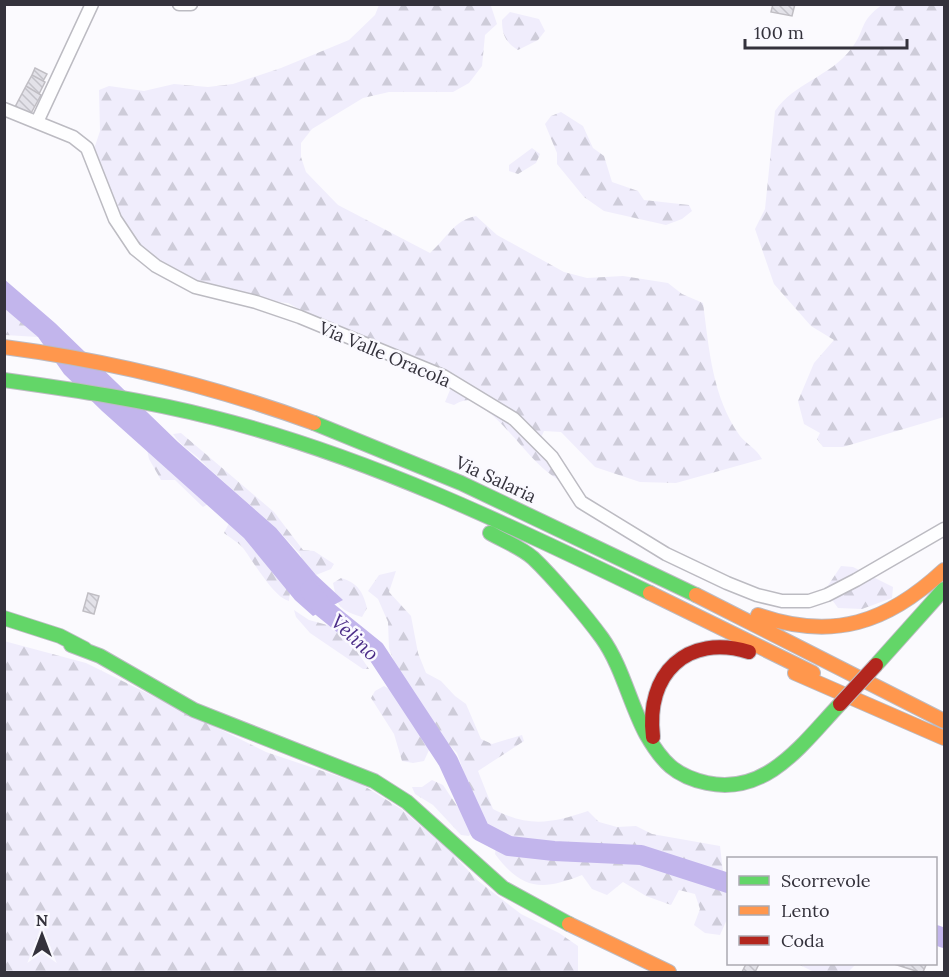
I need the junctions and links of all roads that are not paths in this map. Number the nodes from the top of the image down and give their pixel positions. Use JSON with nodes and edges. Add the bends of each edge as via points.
{"nodes":[{"id":1,"x":92,"y":4,"type":"edge"},
{"id":2,"x":179,"y":4,"type":"edge"},
{"id":3,"x":191,"y":4,"type":"edge"},
{"id":4,"x":4,"y":109,"type":"edge"},
{"id":5,"x":37,"y":122,"type":"junction"},
{"id":6,"x":4,"y":347,"type":"edge"},
{"id":7,"x":4,"y":380,"type":"edge"},
{"id":8,"x":407,"y":483,"type":"junction"},
{"id":9,"x":945,"y":529,"type":"edge"},
{"id":10,"x":600,"y":547,"type":"junction"},
{"id":11,"x":945,"y":570,"type":"edge"},
{"id":12,"x":945,"y":590,"type":"edge"},
{"id":13,"x":4,"y":618,"type":"edge"},
{"id":14,"x":4,"y":625,"type":"edge"},
{"id":15,"x":85,"y":649,"type":"junction"},
{"id":16,"x":945,"y":721,"type":"edge"},
{"id":17,"x":945,"y":737,"type":"edge"},
{"id":18,"x":656,"y":747,"type":"junction"},
{"id":19,"x":669,"y":972,"type":"edge"}],
"edges":[{"from":1,"to":5,"type":"street"},
{"from":2,"to":3,"type":"street"},
{"from":4,"to":5,"type":"street","name":"Via Valle Oracola"},
{"from":5,"to":9,"type":"street","name":"Via Valle Oracola","via":[[73,136],[87,148],[115,219],[135,249],[156,266],[195,288],[300,317],[443,376],[514,419],[552,457],[581,502],[666,554],[727,583],[757,596],[809,601],[827,596]]},
{"from":6,"to":10,"type":"main road","name":"Via Salaria","via":[[56,352],[174,376],[255,401],[430,468]]},
{"from":7,"to":8,"type":"main road","via":[[115,394],[238,422]]},
{"from":8,"to":17,"type":"main road","via":[[584,561]]},
{"from":8,"to":18,"type":"main road","via":[[532,557],[603,639]]},
{"from":10,"to":11,"type":"main road","via":[[772,621],[809,627],[845,626],[879,618],[925,591]]},
{"from":10,"to":16,"type":"main road","name":"Via Salaria"},
{"from":12,"to":18,"type":"main road","bridge":true,"via":[[782,765],[753,782],[724,788],[687,779],[668,765]]},
{"from":13,"to":15,"type":"main road","via":[[60,636]]},
{"from":14,"to":15,"type":"main road"},
{"from":15,"to":19,"type":"main road","via":[[194,710],[374,781],[436,826],[503,888]]},
{"from":17,"to":18,"type":"main road","via":[[741,648],[711,645],[681,658],[657,682],[650,721]]}]}
